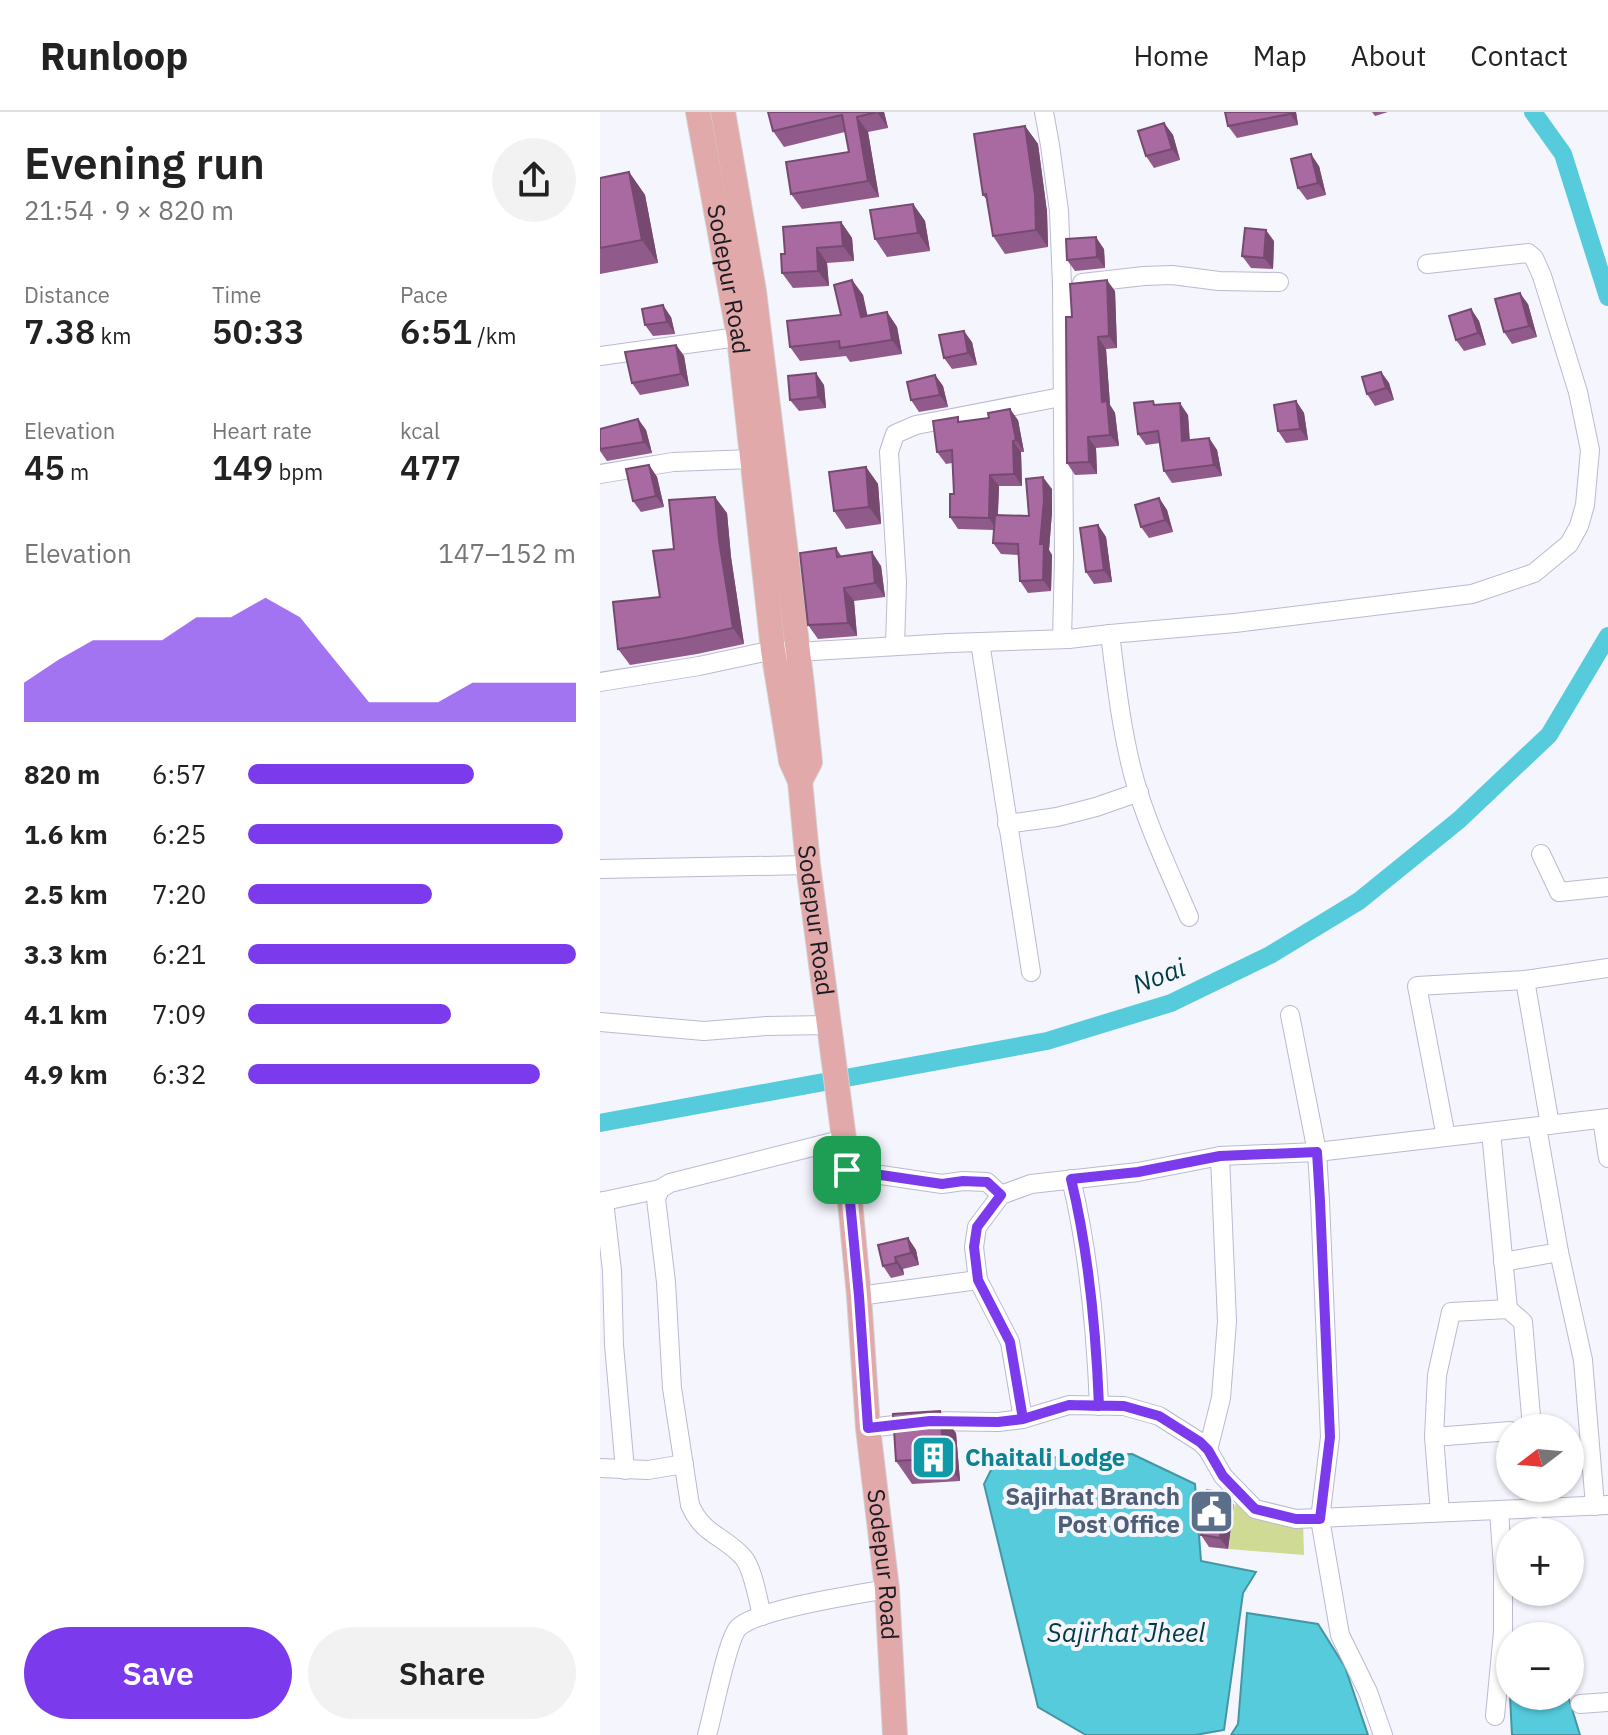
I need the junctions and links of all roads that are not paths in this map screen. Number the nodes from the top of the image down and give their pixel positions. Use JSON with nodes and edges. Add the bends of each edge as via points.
{"nodes":[{"id":1,"x":698,"y":112,"type":"edge"},
{"id":2,"x":723,"y":112,"type":"edge"},
{"id":3,"x":1044,"y":112,"type":"edge"},
{"id":4,"x":1427,"y":264,"type":"dead end"},
{"id":5,"x":1279,"y":282,"type":"dead end"},
{"id":6,"x":1062,"y":285,"type":"junction"},
{"id":7,"x":749,"y":336,"type":"junction"},
{"id":8,"x":600,"y":356,"type":"edge"},
{"id":9,"x":1061,"y":397,"type":"junction"},
{"id":10,"x":752,"y":459,"type":"junction"},
{"id":11,"x":600,"y":474,"type":"edge"},
{"id":12,"x":1110,"y":634,"type":"junction"},
{"id":13,"x":1062,"y":639,"type":"junction"},
{"id":14,"x":980,"y":642,"type":"junction"},
{"id":15,"x":895,"y":646,"type":"junction"},
{"id":16,"x":785,"y":651,"type":"junction"},
{"id":17,"x":600,"y":682,"type":"edge"},
{"id":18,"x":1139,"y":792,"type":"junction"},
{"id":19,"x":1007,"y":824,"type":"junction"},
{"id":20,"x":1541,"y":854,"type":"dead end"},
{"id":21,"x":808,"y":865,"type":"junction"},
{"id":22,"x":600,"y":869,"type":"edge"},
{"id":23,"x":1608,"y":887,"type":"edge"},
{"id":24,"x":1189,"y":917,"type":"dead end"},
{"id":25,"x":1608,"y":968,"type":"edge"},
{"id":26,"x":1031,"y":972,"type":"dead end"},
{"id":27,"x":1525,"y":980,"type":"junction"},
{"id":28,"x":1290,"y":1015,"type":"dead end"},
{"id":29,"x":600,"y":1022,"type":"edge"},
{"id":30,"x":829,"y":1033,"type":"junction"},
{"id":31,"x":1605,"y":1119,"type":"edge"},
{"id":32,"x":1544,"y":1126,"type":"junction"},
{"id":33,"x":842,"y":1127,"type":"junction"},
{"id":34,"x":1491,"y":1132,"type":"junction"},
{"id":35,"x":1446,"y":1137,"type":"junction"},
{"id":36,"x":1317,"y":1152,"type":"junction"},
{"id":37,"x":1220,"y":1156,"type":"junction"},
{"id":38,"x":1608,"y":1158,"type":"edge"},
{"id":39,"x":847,"y":1170,"type":"junction"},
{"id":40,"x":1071,"y":1179,"type":"junction"},
{"id":41,"x":660,"y":1189,"type":"junction"},
{"id":42,"x":1001,"y":1195,"type":"junction"},
{"id":43,"x":602,"y":1201,"type":"edge"},
{"id":44,"x":1559,"y":1252,"type":"junction"},
{"id":45,"x":1503,"y":1262,"type":"junction"},
{"id":46,"x":978,"y":1280,"type":"junction"},
{"id":47,"x":859,"y":1296,"type":"junction"},
{"id":48,"x":1508,"y":1309,"type":"junction"},
{"id":49,"x":1099,"y":1406,"type":"junction"},
{"id":50,"x":1531,"y":1414,"type":"edge"},
{"id":51,"x":1023,"y":1419,"type":"junction"},
{"id":52,"x":868,"y":1428,"type":"junction"},
{"id":53,"x":1496,"y":1432,"type":"edge"},
{"id":54,"x":1434,"y":1437,"type":"junction"},
{"id":55,"x":1208,"y":1450,"type":"junction"},
{"id":56,"x":684,"y":1464,"type":"junction"},
{"id":57,"x":600,"y":1468,"type":"edge"},
{"id":58,"x":625,"y":1470,"type":"junction"},
{"id":59,"x":1538,"y":1502,"type":"edge"},
{"id":60,"x":1602,"y":1505,"type":"edge"},
{"id":61,"x":1539,"y":1509,"type":"junction"},
{"id":62,"x":1499,"y":1511,"type":"junction"},
{"id":63,"x":1440,"y":1512,"type":"junction"},
{"id":64,"x":1320,"y":1519,"type":"junction"},
{"id":65,"x":887,"y":1589,"type":"junction"},
{"id":66,"x":762,"y":1616,"type":"junction"},
{"id":67,"x":1608,"y":1702,"type":"edge"},
{"id":68,"x":1584,"y":1704,"type":"edge"},
{"id":69,"x":1495,"y":1716,"type":"dead end"},
{"id":70,"x":707,"y":1735,"type":"edge"},
{"id":71,"x":895,"y":1735,"type":"edge"},
{"id":72,"x":1383,"y":1735,"type":"edge"}],
"edges":[{"from":1,"to":7,"type":"main road","name":"Sodepur Road"},
{"from":2,"to":7,"type":"main road","via":[[754,291]]},
{"from":3,"to":6,"type":"street","via":[[1059,211]]},
{"from":4,"to":12,"type":"street","via":[[1517,253],[1534,258],[1578,392],[1590,450],[1585,505],[1569,544],[1534,573],[1472,594]]},
{"from":5,"to":6,"type":"street","via":[[1172,275]]},
{"from":6,"to":9,"type":"street"},
{"from":7,"to":8,"type":"street"},
{"from":7,"to":10,"type":"main road","name":"Sodepur Road"},
{"from":7,"to":16,"type":"main road"},
{"from":9,"to":13,"type":"street"},
{"from":9,"to":15,"type":"street","via":[[916,425],[895,434],[889,452]]},
{"from":10,"to":11,"type":"street","via":[[673,462]]},
{"from":10,"to":16,"type":"main road","name":"Sodepur Road"},
{"from":12,"to":13,"type":"street"},
{"from":12,"to":18,"type":"street","via":[[1124,737]]},
{"from":13,"to":14,"type":"street"},
{"from":14,"to":15,"type":"street"},
{"from":14,"to":19,"type":"street"},
{"from":15,"to":16,"type":"street"},
{"from":16,"to":17,"type":"street"},
{"from":16,"to":21,"type":"main road","name":"Sodepur Road","via":[[791,761],[800,781]]},
{"from":18,"to":19,"type":"street","via":[[1070,814]]},
{"from":18,"to":24,"type":"street"},
{"from":19,"to":26,"type":"street"},
{"from":20,"to":23,"type":"street","via":[[1559,892]]},
{"from":21,"to":22,"type":"street"},
{"from":21,"to":30,"type":"main road","name":"Sodepur Road"},
{"from":25,"to":27,"type":"street"},
{"from":27,"to":32,"type":"street"},
{"from":27,"to":35,"type":"street","via":[[1417,986]]},
{"from":28,"to":36,"type":"street"},
{"from":29,"to":30,"type":"street"},
{"from":30,"to":33,"type":"main road","name":"Sodepur Road"},
{"from":31,"to":32,"type":"street"},
{"from":31,"to":38,"type":"street"},
{"from":32,"to":34,"type":"street"},
{"from":32,"to":44,"type":"street"},
{"from":33,"to":39,"type":"main road","name":"Sodepur Road"},
{"from":33,"to":41,"type":"street"},
{"from":34,"to":35,"type":"street"},
{"from":34,"to":45,"type":"street"},
{"from":35,"to":36,"type":"street"},
{"from":36,"to":37,"type":"street"},
{"from":36,"to":64,"type":"street","via":[[1330,1437]]},
{"from":37,"to":40,"type":"street"},
{"from":37,"to":55,"type":"street","via":[[1227,1321],[1221,1398]]},
{"from":39,"to":42,"type":"street","via":[[942,1184],[987,1182]]},
{"from":39,"to":47,"type":"main road","name":"Sodepur Road"},
{"from":40,"to":42,"type":"street","via":[[1031,1184]]},
{"from":40,"to":49,"type":"street","via":[[1092,1306]]},
{"from":41,"to":43,"type":"street"},
{"from":41,"to":56,"type":"street","via":[[656,1199],[672,1388]]},
{"from":42,"to":46,"type":"street","via":[[977,1227]]},
{"from":43,"to":58,"type":"street","via":[[612,1271]]},
{"from":44,"to":45,"type":"street"},
{"from":44,"to":60,"type":"street","via":[[1583,1360]]},
{"from":45,"to":48,"type":"street"},
{"from":46,"to":47,"type":"street"},
{"from":46,"to":51,"type":"street","via":[[1010,1342]]},
{"from":47,"to":52,"type":"main road","name":"Sodepur Road"},
{"from":48,"to":50,"type":"street","via":[[1523,1322]]},
{"from":48,"to":54,"type":"street","via":[[1451,1312],[1437,1375]]},
{"from":49,"to":51,"type":"street","via":[[1069,1405]]},
{"from":49,"to":55,"type":"street","via":[[1124,1406],[1159,1416]]},
{"from":51,"to":52,"type":"street"},
{"from":52,"to":65,"type":"main road","name":"Sodepur Road"},
{"from":53,"to":54,"type":"street"},
{"from":54,"to":63,"type":"street"},
{"from":55,"to":64,"type":"street","via":[[1223,1476],[1255,1509]]},
{"from":56,"to":58,"type":"street"},
{"from":56,"to":66,"type":"street","via":[[697,1520],[745,1559]]},
{"from":57,"to":58,"type":"street"},
{"from":59,"to":61,"type":"street"},
{"from":60,"to":61,"type":"street"},
{"from":61,"to":62,"type":"street"},
{"from":62,"to":63,"type":"street"},
{"from":62,"to":69,"type":"street","via":[[1503,1632]]},
{"from":63,"to":64,"type":"street"},
{"from":64,"to":72,"type":"street","via":[[1340,1635]]},
{"from":65,"to":66,"type":"street"},
{"from":65,"to":71,"type":"main road","name":"Sodepur Road"},
{"from":66,"to":70,"type":"street","via":[[737,1629]]},
{"from":67,"to":68,"type":"street"}]}
